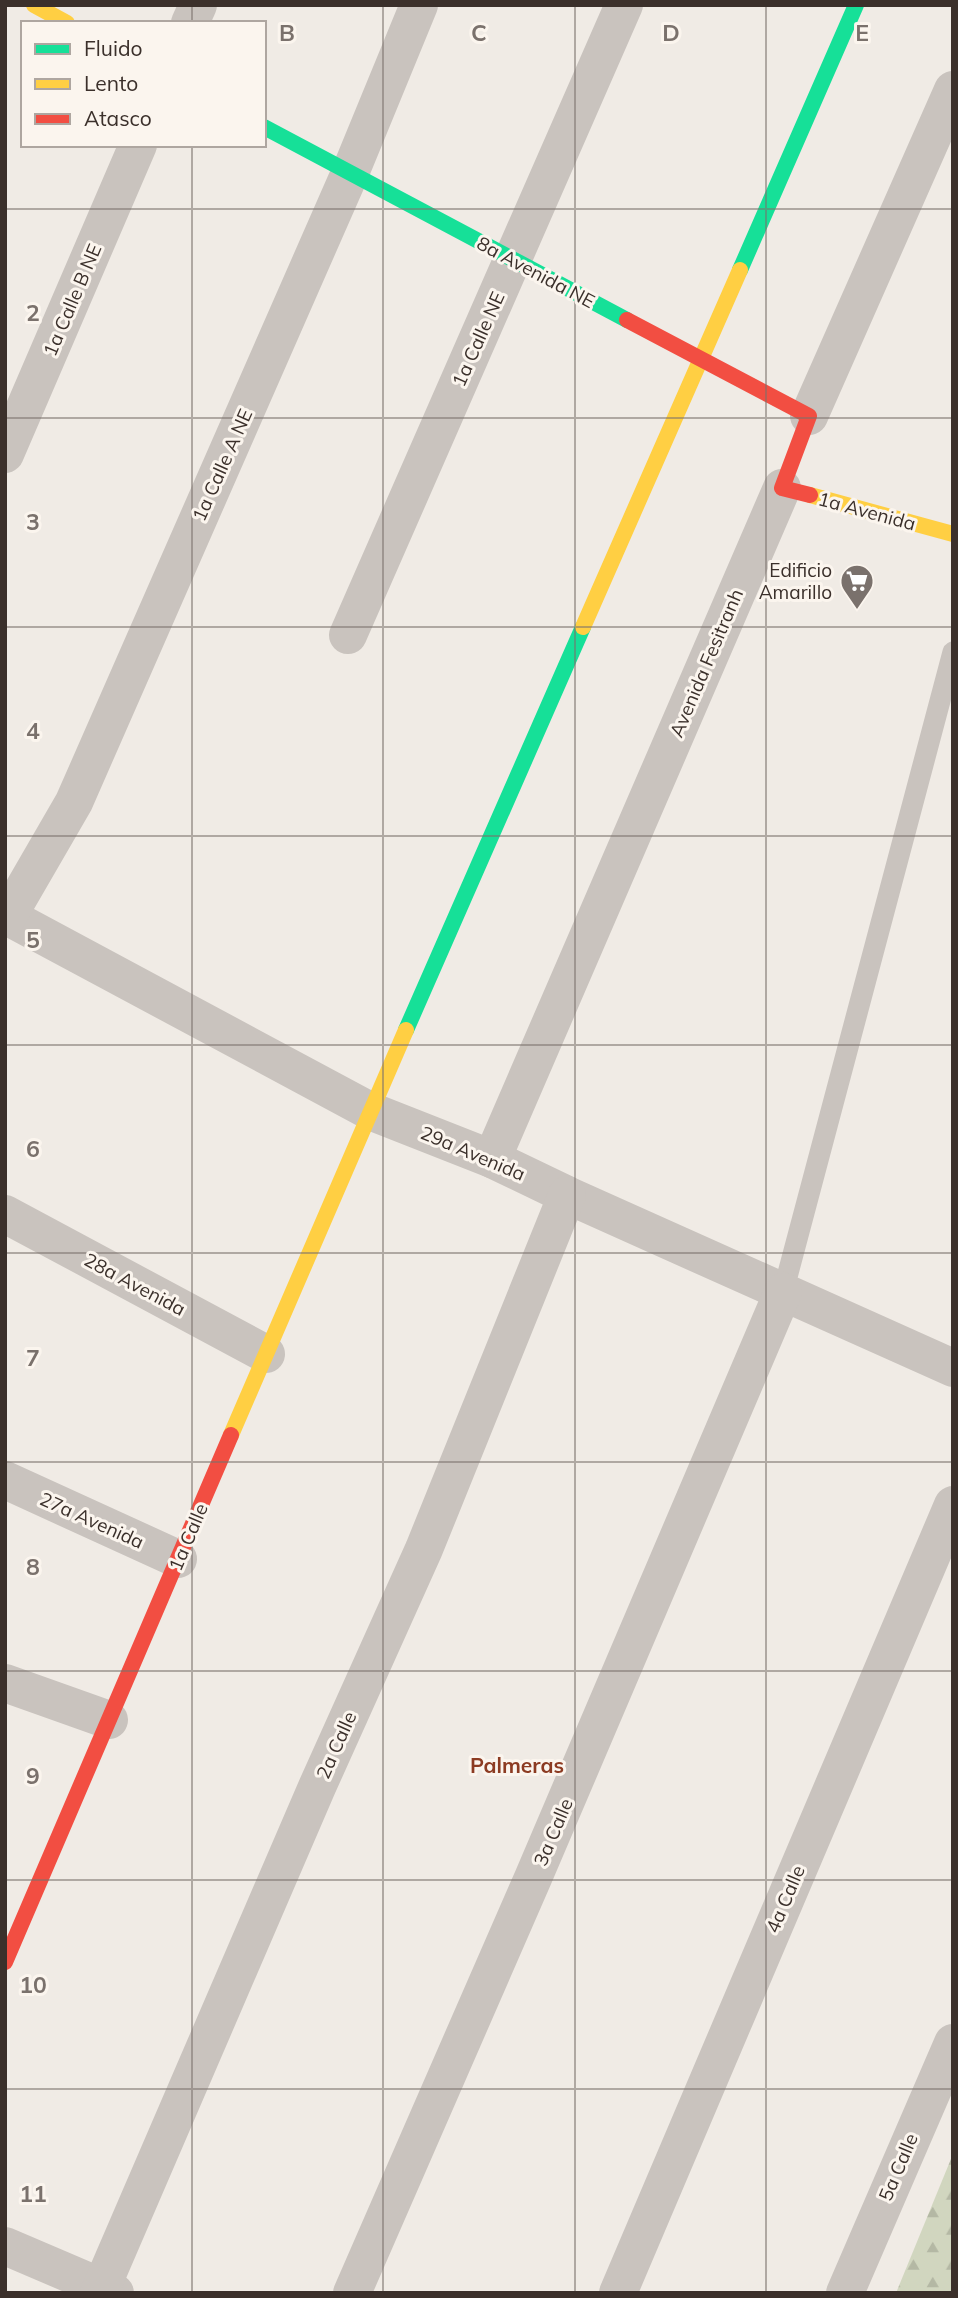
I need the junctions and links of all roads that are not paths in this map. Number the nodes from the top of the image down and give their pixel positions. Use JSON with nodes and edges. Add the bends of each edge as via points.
{"nodes":[{"id":1,"x":34,"y":5,"type":"edge"},
{"id":2,"x":198,"y":5,"type":"edge"},
{"id":3,"x":419,"y":5,"type":"edge"},
{"id":4,"x":624,"y":5,"type":"edge"},
{"id":5,"x":856,"y":5,"type":"edge"},
{"id":6,"x":63,"y":21,"type":"edge"},
{"id":7,"x":191,"y":21,"type":"edge"},
{"id":8,"x":953,"y":90,"type":"edge"},
{"id":9,"x":266,"y":128,"type":"edge"},
{"id":10,"x":137,"y":147,"type":"edge"},
{"id":11,"x":350,"y":173,"type":"junction"},
{"id":12,"x":513,"y":260,"type":"junction"},
{"id":13,"x":701,"y":358,"type":"junction"},
{"id":14,"x":809,"y":416,"type":"junction"},
{"id":15,"x":5,"y":454,"type":"edge"},
{"id":16,"x":782,"y":488,"type":"junction"},
{"id":17,"x":953,"y":534,"type":"edge"},
{"id":18,"x":348,"y":635,"type":"dead end"},
{"id":19,"x":953,"y":652,"type":"edge"},
{"id":20,"x":6,"y":915,"type":"edge"},
{"id":21,"x":370,"y":1111,"type":"junction"},
{"id":22,"x":492,"y":1159,"type":"junction"},
{"id":23,"x":567,"y":1195,"type":"junction"},
{"id":24,"x":5,"y":1214,"type":"edge"},
{"id":25,"x":783,"y":1292,"type":"junction"},
{"id":26,"x":266,"y":1354,"type":"junction"},
{"id":27,"x":953,"y":1368,"type":"edge"},
{"id":28,"x":5,"y":1480,"type":"edge"},
{"id":29,"x":953,"y":1505,"type":"edge"},
{"id":30,"x":178,"y":1559,"type":"junction"},
{"id":31,"x":5,"y":1683,"type":"edge"},
{"id":32,"x":109,"y":1720,"type":"junction"},
{"id":33,"x":5,"y":1962,"type":"edge"},
{"id":34,"x":953,"y":2043,"type":"edge"},
{"id":35,"x":5,"y":2246,"type":"edge"},
{"id":36,"x":105,"y":2291,"type":"edge"},
{"id":37,"x":352,"y":2293,"type":"edge"},
{"id":38,"x":618,"y":2293,"type":"edge"},
{"id":39,"x":845,"y":2293,"type":"edge"}],
"edges":[{"from":1,"to":6,"type":"street"},
{"from":2,"to":7,"type":"street"},
{"from":3,"to":11,"type":"street","name":"1a Calle A NE"},
{"from":4,"to":12,"type":"street","name":"1a Calle NE"},
{"from":5,"to":13,"type":"street","name":"1a Calle"},
{"from":8,"to":14,"type":"street","name":"Avenida Fesitranh"},
{"from":9,"to":11,"type":"street","name":"8a Avenida NE"},
{"from":10,"to":15,"type":"street","name":"1a Calle B NE"},
{"from":11,"to":12,"type":"street","name":"8a Avenida NE"},
{"from":11,"to":20,"type":"street","name":"1a Calle A NE","via":[[74,802]]},
{"from":12,"to":13,"type":"street","name":"8a Avenida NE"},
{"from":12,"to":18,"type":"street","name":"1a Calle NE"},
{"from":13,"to":14,"type":"street","name":"8a Avenida NE"},
{"from":13,"to":21,"type":"street","name":"1a Calle"},
{"from":14,"to":16,"type":"street","name":"Avenida Fesitranh"},
{"from":16,"to":17,"type":"street","name":"1a Avenida"},
{"from":16,"to":22,"type":"street","name":"Avenida Fesitranh"},
{"from":19,"to":25,"type":"lane"},
{"from":20,"to":21,"type":"street","name":"29a Avenida"},
{"from":21,"to":22,"type":"street","name":"29a Avenida"},
{"from":21,"to":26,"type":"street","name":"1a Calle"},
{"from":22,"to":23,"type":"street","name":"29a Avenida"},
{"from":23,"to":25,"type":"street","name":"29a Avenida"},
{"from":23,"to":36,"type":"street","name":"2a Calle","via":[[424,1549],[312,1800]]},
{"from":24,"to":26,"type":"street","name":"28a Avenida"},
{"from":25,"to":27,"type":"street","name":"29a Avenida"},
{"from":25,"to":37,"type":"street","name":"3a Calle"},
{"from":26,"to":30,"type":"street","name":"1a Calle"},
{"from":28,"to":30,"type":"street","name":"27a Avenida"},
{"from":29,"to":38,"type":"street","name":"4a Calle"},
{"from":30,"to":32,"type":"street","name":"1a Calle"},
{"from":31,"to":32,"type":"street"},
{"from":32,"to":33,"type":"street","name":"1a Calle"},
{"from":34,"to":39,"type":"street","name":"5a Calle"},
{"from":35,"to":36,"type":"street"}]}
